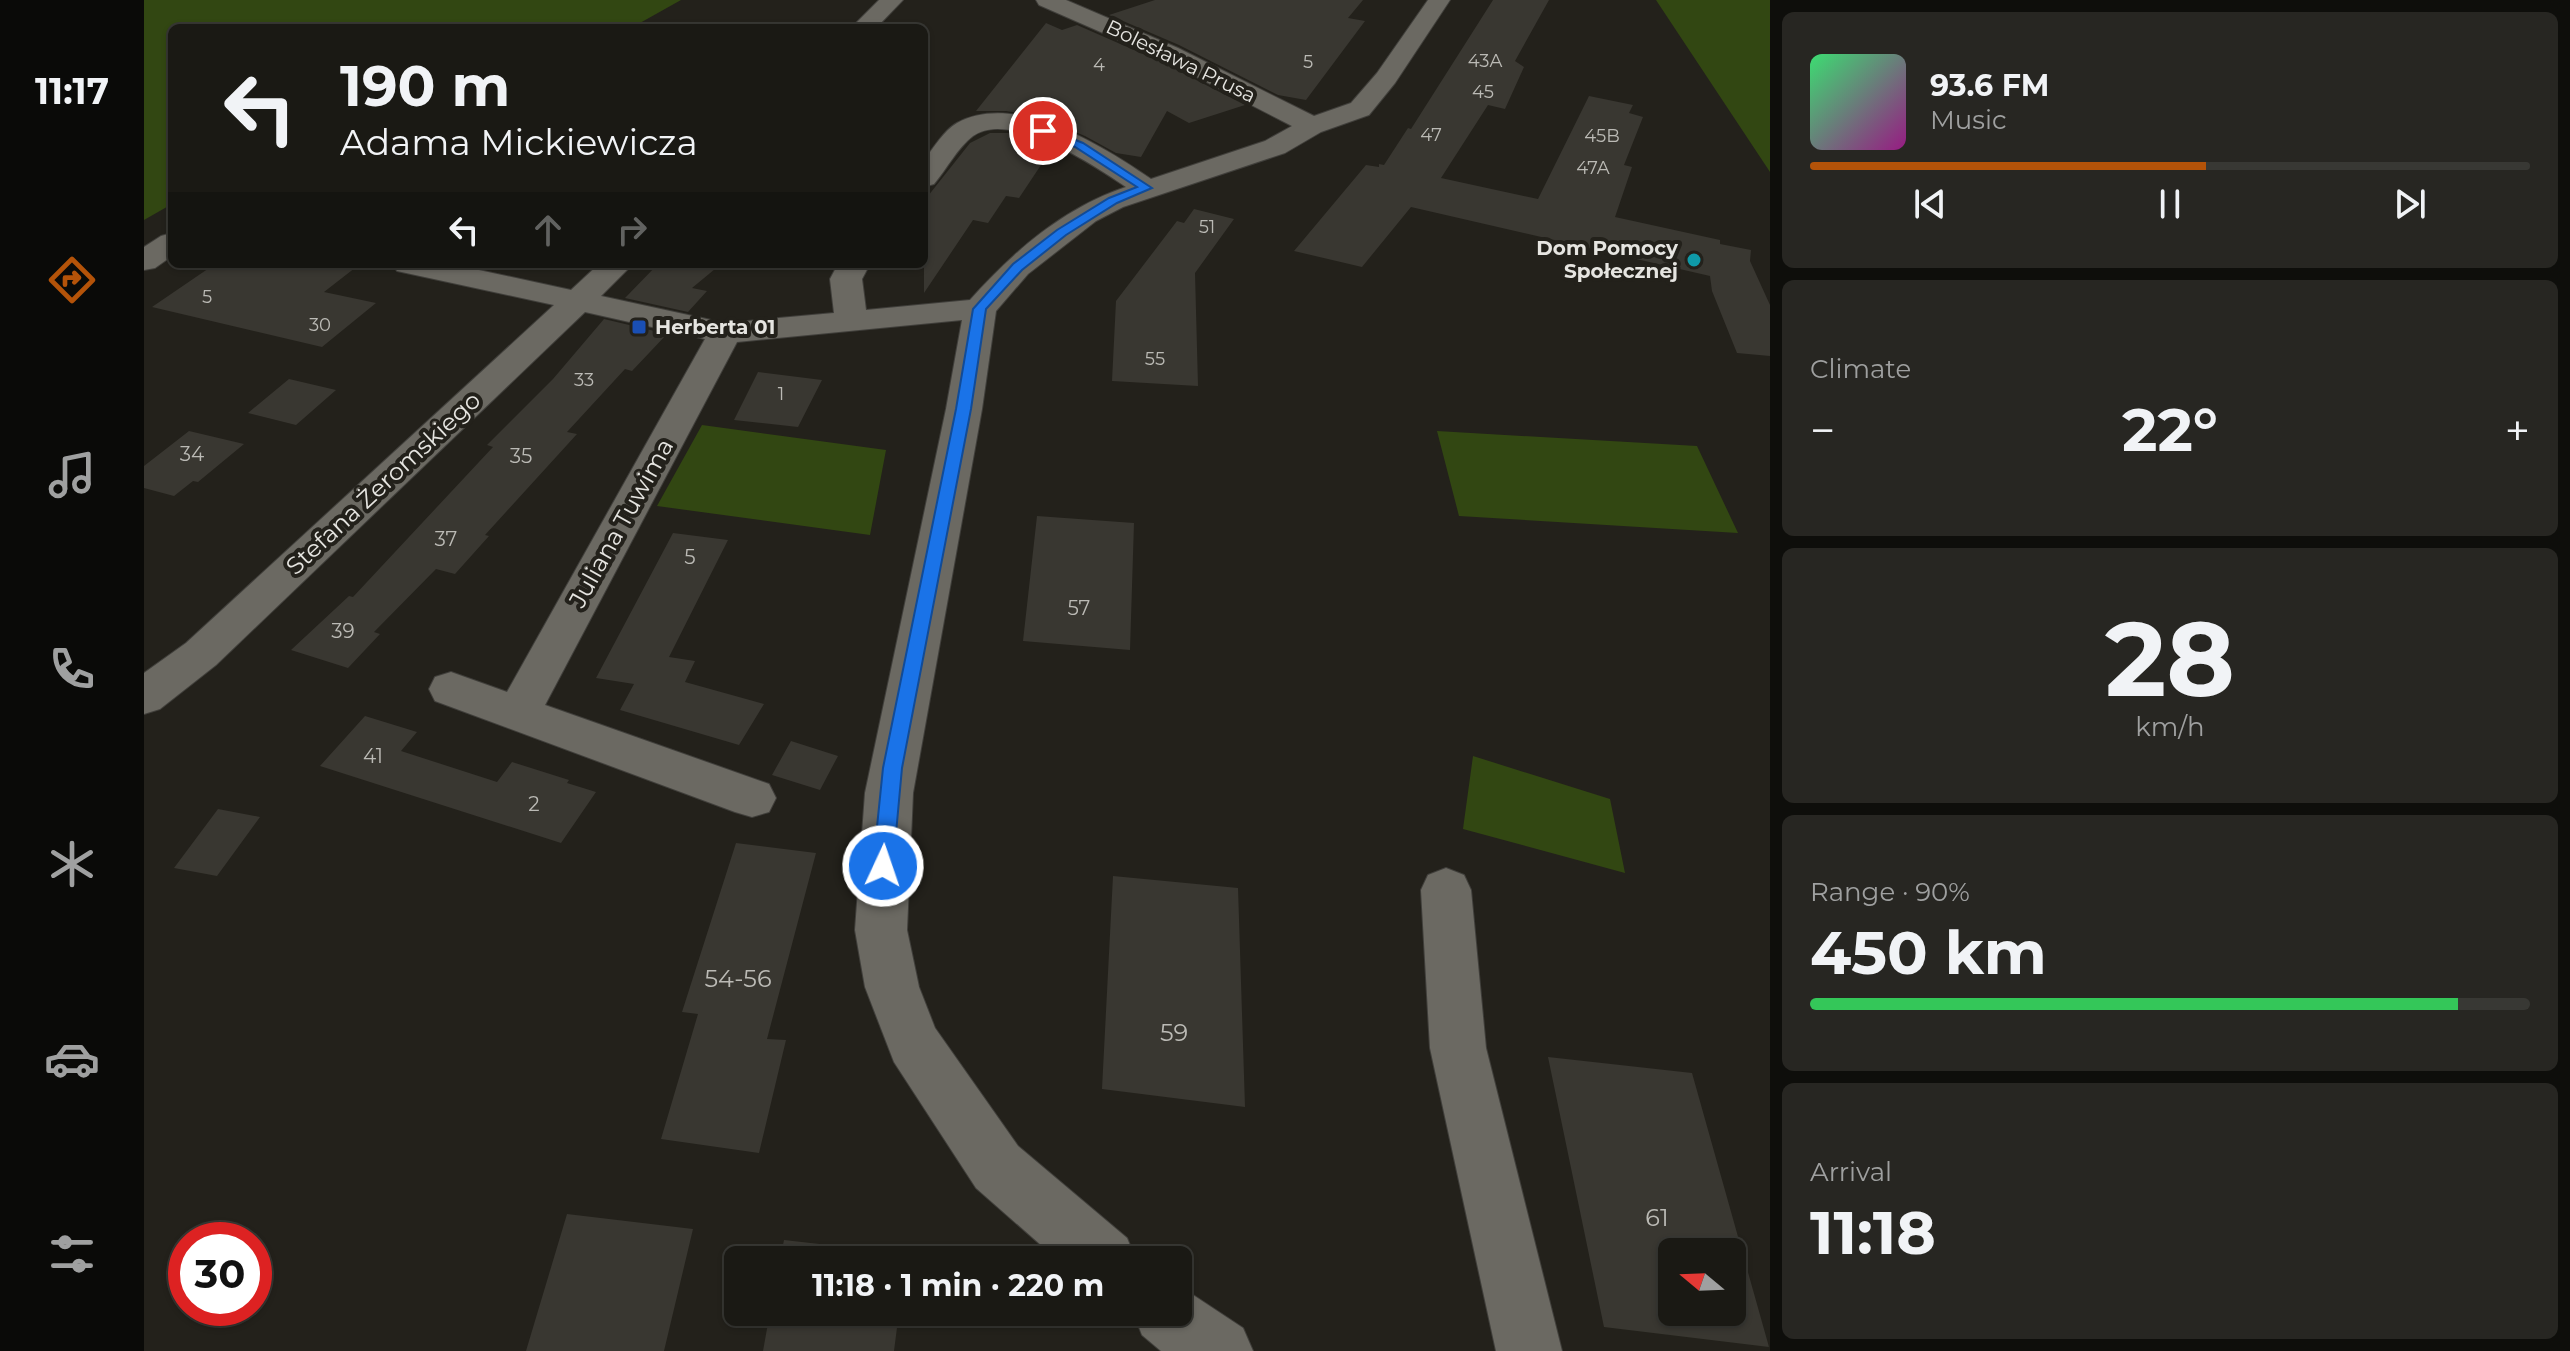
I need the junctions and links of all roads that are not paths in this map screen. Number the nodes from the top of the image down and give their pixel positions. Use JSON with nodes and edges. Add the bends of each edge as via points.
{"nodes":[{"id":1,"x":892,"y":0,"type":"edge"},
{"id":2,"x":1047,"y":0,"type":"edge"},
{"id":3,"x":1439,"y":0,"type":"edge"},
{"id":4,"x":867,"y":24,"type":"edge"},
{"id":5,"x":1312,"y":126,"type":"junction"},
{"id":6,"x":928,"y":173,"type":"edge"},
{"id":7,"x":1146,"y":188,"type":"junction"},
{"id":8,"x":168,"y":245,"type":"edge"},
{"id":9,"x":144,"y":261,"type":"edge"},
{"id":10,"x":426,"y":268,"type":"edge"},
{"id":11,"x":613,"y":268,"type":"edge"},
{"id":12,"x":852,"y":268,"type":"edge"},
{"id":13,"x":577,"y":302,"type":"junction"},
{"id":14,"x":980,"y":309,"type":"junction"},
{"id":15,"x":851,"y":322,"type":"junction"},
{"id":16,"x":725,"y":333,"type":"junction"},
{"id":17,"x":451,"y":689,"type":"dead end"},
{"id":18,"x":144,"y":697,"type":"edge"},
{"id":19,"x":518,"y":713,"type":"junction"},
{"id":20,"x":752,"y":798,"type":"dead end"},
{"id":21,"x":1446,"y":890,"type":"dead end"},
{"id":22,"x":1089,"y":1246,"type":"edge"},
{"id":23,"x":1182,"y":1326,"type":"edge"},
{"id":24,"x":1220,"y":1351,"type":"edge"},
{"id":25,"x":1529,"y":1351,"type":"edge"}],
"edges":[{"from":1,"to":4,"type":"street"},
{"from":2,"to":5,"type":"street","name":"Bolesława Prusa","via":[[1142,40]]},
{"from":3,"to":5,"type":"street","via":[[1360,109]]},
{"from":5,"to":7,"type":"street","via":[[1275,147]]},
{"from":6,"to":7,"type":"street","via":[[964,130],[998,122],[1079,145]]},
{"from":7,"to":14,"type":"street","via":[[1061,232],[1017,267]]},
{"from":8,"to":9,"type":"street"},
{"from":10,"to":13,"type":"street"},
{"from":11,"to":13,"type":"street","name":"Stefana Żeromskiego"},
{"from":12,"to":15,"type":"street","via":[[846,279]]},
{"from":13,"to":16,"type":"street"},
{"from":13,"to":18,"type":"street","name":"Stefana Żeromskiego","via":[[201,654]]},
{"from":14,"to":15,"type":"street"},
{"from":14,"to":22,"type":"street","via":[[889,793],[881,930],[892,987],[914,1044],[997,1167]]},
{"from":15,"to":16,"type":"street"},
{"from":16,"to":19,"type":"street","name":"Juliana Tuwima"},
{"from":17,"to":19,"type":"street"},
{"from":19,"to":20,"type":"street"},
{"from":21,"to":25,"type":"street","via":[[1458,1048]]},
{"from":23,"to":24,"type":"street"}]}
